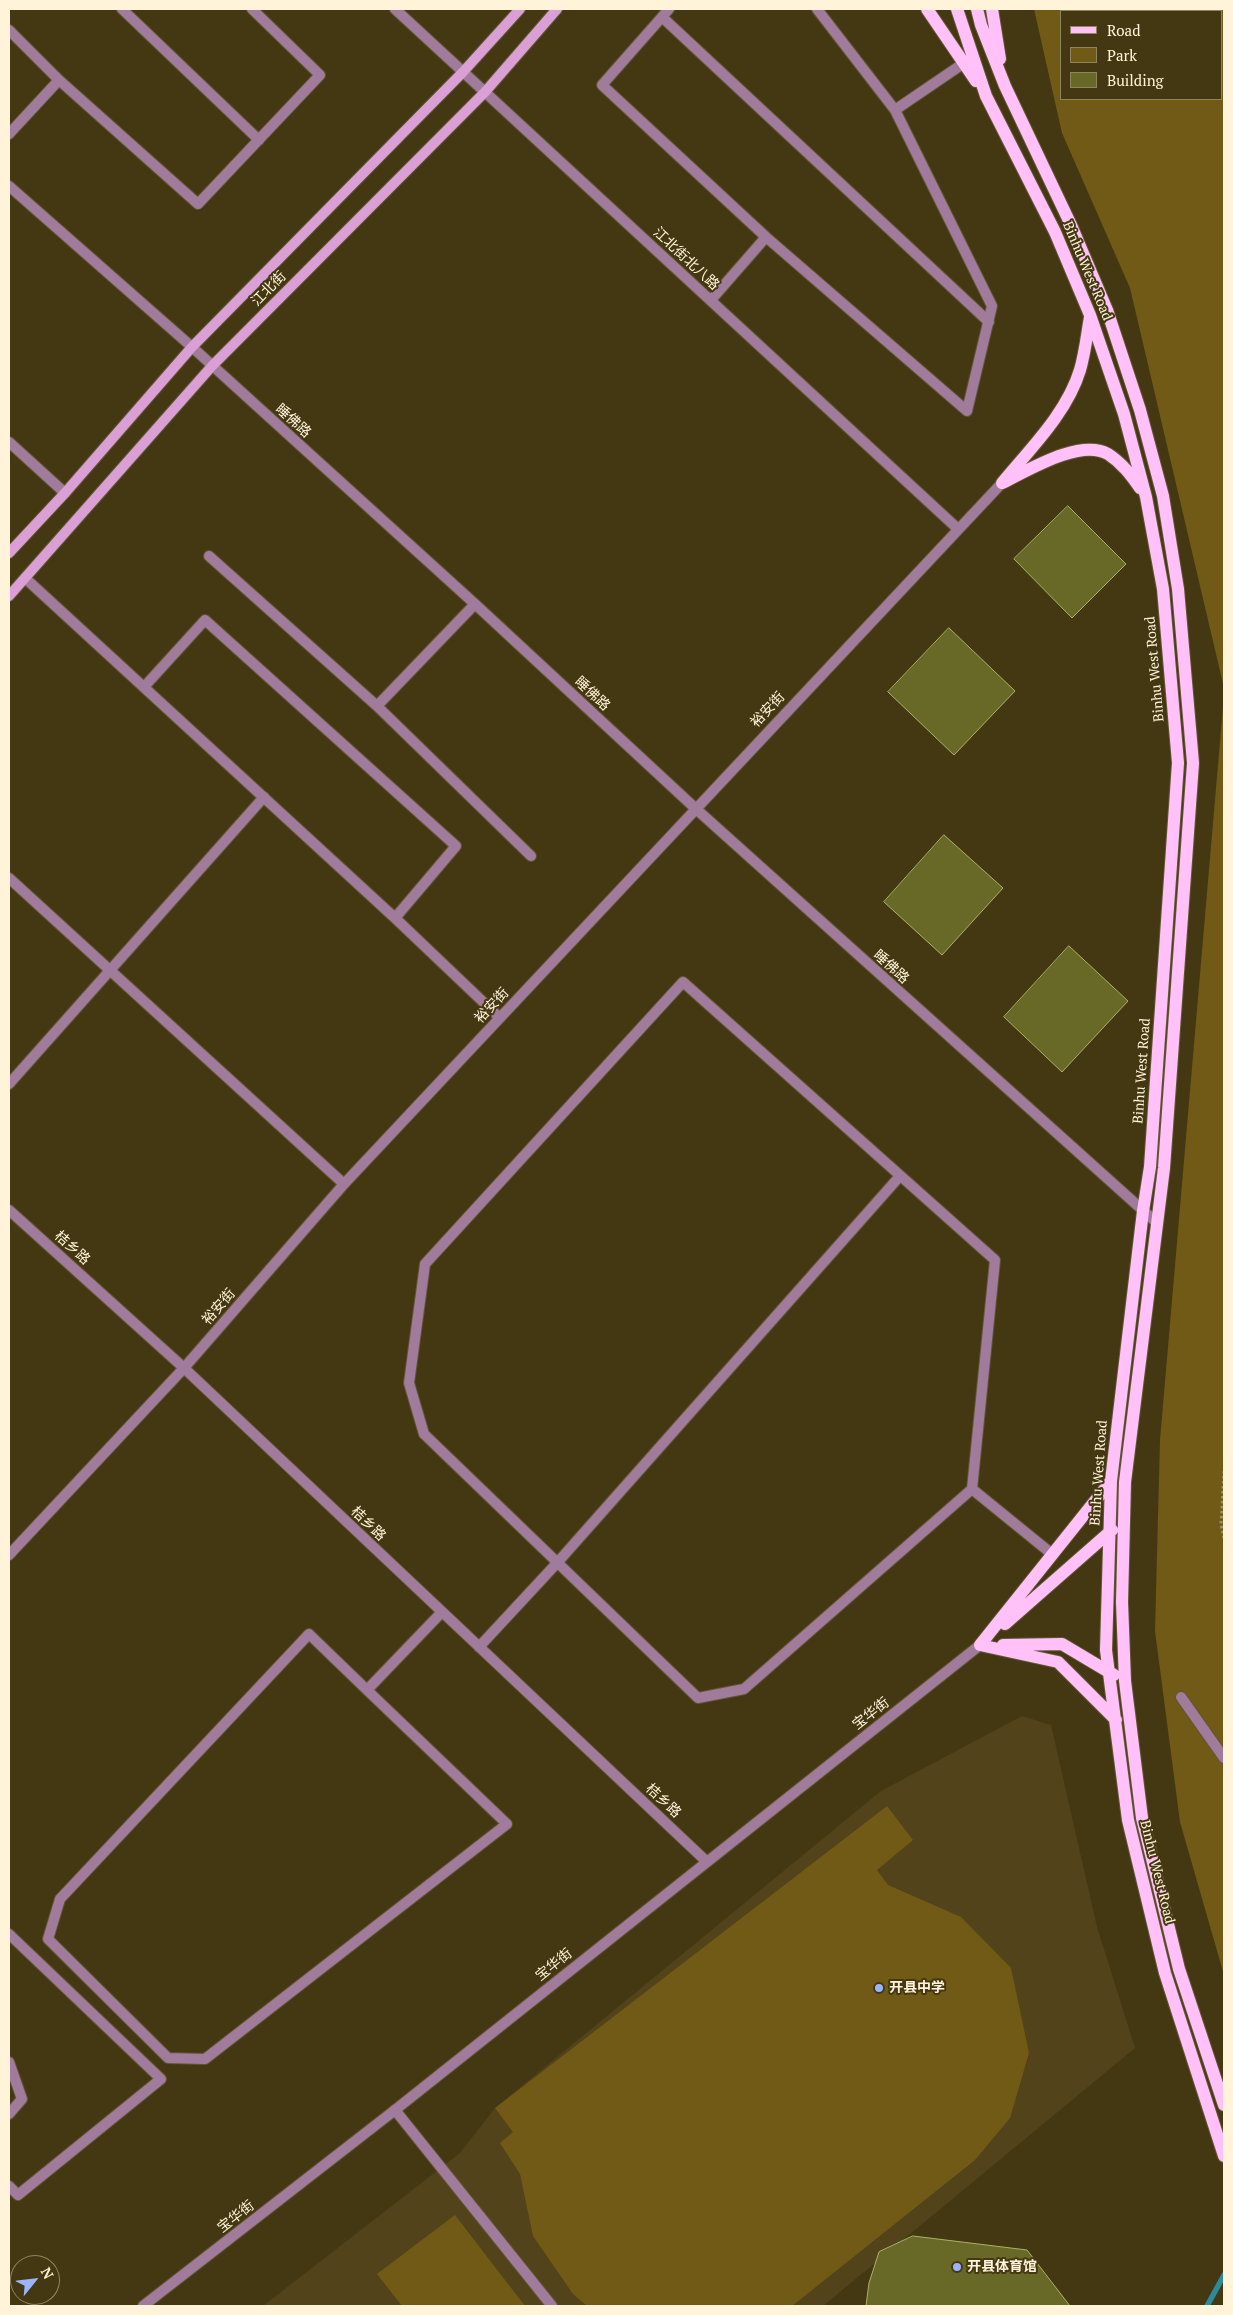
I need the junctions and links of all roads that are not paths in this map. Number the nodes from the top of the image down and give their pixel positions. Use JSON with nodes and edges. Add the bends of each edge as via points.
{"nodes":[{"id":1,"x":122,"y":9,"type":"edge"},
{"id":2,"x":252,"y":9,"type":"edge"},
{"id":3,"x":395,"y":9,"type":"edge"},
{"id":4,"x":520,"y":9,"type":"edge"},
{"id":5,"x":557,"y":9,"type":"edge"},
{"id":6,"x":669,"y":9,"type":"edge"},
{"id":7,"x":817,"y":9,"type":"edge"},
{"id":8,"x":927,"y":9,"type":"edge"},
{"id":9,"x":957,"y":9,"type":"edge"},
{"id":10,"x":977,"y":9,"type":"edge"},
{"id":11,"x":992,"y":9,"type":"edge"},
{"id":12,"x":662,"y":17,"type":"junction"},
{"id":13,"x":9,"y":30,"type":"edge"},
{"id":14,"x":964,"y":63,"type":"junction"},
{"id":15,"x":463,"y":72,"type":"junction"},
{"id":16,"x":59,"y":80,"type":"junction"},
{"id":17,"x":1005,"y":86,"type":"junction"},
{"id":18,"x":485,"y":92,"type":"junction"},
{"id":19,"x":986,"y":96,"type":"junction"},
{"id":20,"x":895,"y":110,"type":"junction"},
{"id":21,"x":9,"y":134,"type":"edge"},
{"id":22,"x":259,"y":140,"type":"junction"},
{"id":23,"x":9,"y":186,"type":"edge"},
{"id":24,"x":766,"y":237,"type":"junction"},
{"id":25,"x":711,"y":300,"type":"junction"},
{"id":26,"x":1090,"y":314,"type":"junction"},
{"id":27,"x":989,"y":322,"type":"junction"},
{"id":28,"x":192,"y":347,"type":"junction"},
{"id":29,"x":212,"y":366,"type":"junction"},
{"id":30,"x":9,"y":442,"type":"edge"},
{"id":31,"x":1002,"y":483,"type":"junction"},
{"id":32,"x":65,"y":493,"type":"junction"},
{"id":33,"x":1146,"y":497,"type":"junction"},
{"id":34,"x":958,"y":529,"type":"junction"},
{"id":35,"x":9,"y":553,"type":"edge"},
{"id":36,"x":209,"y":556,"type":"dead end"},
{"id":37,"x":25,"y":578,"type":"junction"},
{"id":38,"x":9,"y":596,"type":"edge"},
{"id":39,"x":475,"y":604,"type":"junction"},
{"id":40,"x":144,"y":687,"type":"junction"},
{"id":41,"x":377,"y":706,"type":"junction"},
{"id":42,"x":264,"y":797,"type":"junction"},
{"id":43,"x":695,"y":808,"type":"junction"},
{"id":44,"x":531,"y":856,"type":"dead end"},
{"id":45,"x":9,"y":878,"type":"edge"},
{"id":46,"x":395,"y":918,"type":"junction"},
{"id":47,"x":110,"y":970,"type":"junction"},
{"id":48,"x":500,"y":1018,"type":"junction"},
{"id":49,"x":9,"y":1084,"type":"edge"},
{"id":50,"x":900,"y":1176,"type":"junction"},
{"id":51,"x":344,"y":1184,"type":"junction"},
{"id":52,"x":9,"y":1210,"type":"edge"},
{"id":53,"x":1142,"y":1211,"type":"junction"},
{"id":54,"x":1157,"y":1223,"type":"junction"},
{"id":55,"x":184,"y":1368,"type":"junction"},
{"id":56,"x":1111,"y":1481,"type":"junction"},
{"id":57,"x":972,"y":1489,"type":"junction"},
{"id":58,"x":1124,"y":1519,"type":"junction"},
{"id":59,"x":1109,"y":1532,"type":"junction"},
{"id":60,"x":1052,"y":1554,"type":"junction"},
{"id":61,"x":9,"y":1555,"type":"edge"},
{"id":62,"x":557,"y":1563,"type":"junction"},
{"id":63,"x":442,"y":1613,"type":"junction"},
{"id":64,"x":980,"y":1645,"type":"junction"},
{"id":65,"x":479,"y":1647,"type":"junction"},
{"id":66,"x":1109,"y":1672,"type":"junction"},
{"id":67,"x":1125,"y":1681,"type":"junction"},
{"id":68,"x":367,"y":1690,"type":"junction"},
{"id":69,"x":1181,"y":1697,"type":"dead end"},
{"id":70,"x":1116,"y":1720,"type":"junction"},
{"id":71,"x":1224,"y":1758,"type":"edge"},
{"id":72,"x":706,"y":1861,"type":"junction"},
{"id":73,"x":9,"y":1934,"type":"edge"},
{"id":74,"x":9,"y":2062,"type":"edge"},
{"id":75,"x":1224,"y":2105,"type":"edge"},
{"id":76,"x":395,"y":2110,"type":"junction"},
{"id":77,"x":9,"y":2114,"type":"edge"},
{"id":78,"x":1224,"y":2156,"type":"edge"},
{"id":79,"x":9,"y":2186,"type":"edge"},
{"id":80,"x":143,"y":2306,"type":"edge"},
{"id":81,"x":552,"y":2306,"type":"edge"}],
"edges":[{"from":1,"to":22,"type":"street"},
{"from":2,"to":22,"type":"street","via":[[320,75]]},
{"from":3,"to":15,"type":"street","name":"江北街北八路"},
{"from":4,"to":15,"type":"main road","name":"江北街"},
{"from":5,"to":18,"type":"main road","name":"江北街"},
{"from":6,"to":12,"type":"street"},
{"from":7,"to":20,"type":"street"},
{"from":8,"to":14,"type":"main road"},
{"from":9,"to":19,"type":"main road","name":"Binhu West Road"},
{"from":10,"to":17,"type":"main road","name":"Binhu West Road"},
{"from":11,"to":17,"type":"main road"},
{"from":12,"to":24,"type":"street","via":[[602,85]]},
{"from":12,"to":27,"type":"street"},
{"from":13,"to":16,"type":"street"},
{"from":14,"to":19,"type":"main road"},
{"from":14,"to":20,"type":"street"},
{"from":15,"to":18,"type":"street","name":"江北街北八路"},
{"from":15,"to":28,"type":"main road","name":"江北街"},
{"from":16,"to":21,"type":"street"},
{"from":16,"to":22,"type":"street","via":[[198,204]]},
{"from":17,"to":54,"type":"main road","name":"Binhu West Road","via":[[1108,310],[1140,410],[1160,487],[1178,589],[1192,763],[1164,1168]]},
{"from":18,"to":25,"type":"street","name":"江北街北八路"},
{"from":18,"to":29,"type":"main road","name":"江北街"},
{"from":19,"to":26,"type":"main road","name":"Binhu West Road","via":[[1055,232]]},
{"from":20,"to":27,"type":"street","via":[[992,306]]},
{"from":23,"to":28,"type":"street","name":"睡佛路"},
{"from":24,"to":25,"type":"street"},
{"from":24,"to":27,"type":"street","via":[[968,411]]},
{"from":25,"to":34,"type":"street","name":"江北街北八路"},
{"from":26,"to":31,"type":"main road","via":[[1080,371],[1065,401],[1049,426]]},
{"from":26,"to":33,"type":"main road","name":"Binhu West Road","via":[[1124,414]]},
{"from":28,"to":29,"type":"street","name":"睡佛路"},
{"from":28,"to":32,"type":"main road","name":"江北街"},
{"from":29,"to":37,"type":"main road","name":"江北街"},
{"from":29,"to":39,"type":"street","name":"睡佛路"},
{"from":30,"to":32,"type":"street"},
{"from":31,"to":33,"type":"main road","via":[[1065,454],[1086,450],[1106,453],[1128,470]]},
{"from":31,"to":34,"type":"street","name":"裕安街"},
{"from":32,"to":35,"type":"main road","name":"江北街"},
{"from":33,"to":53,"type":"main road","name":"Binhu West Road","via":[[1163,589],[1178,763],[1150,1167]]},
{"from":34,"to":43,"type":"street","name":"裕安街"},
{"from":36,"to":41,"type":"street"},
{"from":37,"to":38,"type":"main road","name":"江北街"},
{"from":37,"to":40,"type":"street"},
{"from":39,"to":41,"type":"street"},
{"from":39,"to":43,"type":"street","name":"睡佛路"},
{"from":40,"to":42,"type":"street"},
{"from":40,"to":46,"type":"street","via":[[205,620],[456,846]]},
{"from":41,"to":44,"type":"street"},
{"from":42,"to":46,"type":"street"},
{"from":42,"to":47,"type":"street"},
{"from":43,"to":48,"type":"street","name":"裕安街"},
{"from":43,"to":53,"type":"street","name":"睡佛路"},
{"from":45,"to":47,"type":"street"},
{"from":46,"to":48,"type":"street"},
{"from":47,"to":49,"type":"street"},
{"from":47,"to":51,"type":"street"},
{"from":48,"to":51,"type":"street","name":"裕安街"},
{"from":50,"to":57,"type":"street","via":[[994,1260]]},
{"from":50,"to":62,"type":"street"},
{"from":50,"to":62,"type":"street","via":[[683,982],[424,1264],[409,1383],[424,1434]]},
{"from":51,"to":55,"type":"street","name":"裕安街"},
{"from":52,"to":55,"type":"street","name":"桔乡路"},
{"from":53,"to":54,"type":"street","name":"睡佛路"},
{"from":53,"to":56,"type":"main road","name":"Binhu West Road"},
{"from":54,"to":58,"type":"main road","name":"Binhu West Road","via":[[1124,1482]]},
{"from":55,"to":61,"type":"street","name":"裕安街"},
{"from":55,"to":63,"type":"street","name":"桔乡路"},
{"from":56,"to":59,"type":"main road","name":"Binhu West Road"},
{"from":56,"to":60,"type":"main road"},
{"from":57,"to":60,"type":"street"},
{"from":57,"to":62,"type":"street","via":[[744,1690],[698,1698]]},
{"from":58,"to":59,"type":"main road"},
{"from":58,"to":67,"type":"main road","name":"Binhu West Road","via":[[1122,1602]]},
{"from":59,"to":64,"type":"main road"},
{"from":59,"to":66,"type":"main road","name":"Binhu West Road","via":[[1106,1650]]},
{"from":60,"to":64,"type":"main road"},
{"from":62,"to":65,"type":"street"},
{"from":63,"to":65,"type":"street","name":"桔乡路"},
{"from":63,"to":68,"type":"street"},
{"from":64,"to":66,"type":"main road","via":[[1062,1644]]},
{"from":64,"to":70,"type":"main road","via":[[1058,1662]]},
{"from":64,"to":72,"type":"street","name":"宝华街"},
{"from":65,"to":72,"type":"street","name":"桔乡路"},
{"from":66,"to":67,"type":"main road"},
{"from":66,"to":70,"type":"main road","name":"Binhu West Road"},
{"from":67,"to":75,"type":"main road","name":"Binhu West Road","via":[[1142,1818],[1179,1969]]},
{"from":68,"to":68,"type":"street","via":[[309,1634],[60,1899],[48,1939],[168,2058],[205,2059],[507,1824]]},
{"from":69,"to":71,"type":"street"},
{"from":70,"to":78,"type":"main road","name":"Binhu West Road","via":[[1128,1820],[1163,1964]]},
{"from":72,"to":76,"type":"street","name":"宝华街"},
{"from":73,"to":79,"type":"street","via":[[160,2079],[18,2195]]},
{"from":74,"to":77,"type":"street","via":[[22,2099]]},
{"from":76,"to":80,"type":"street","name":"宝华街"},
{"from":76,"to":81,"type":"street"}]}
